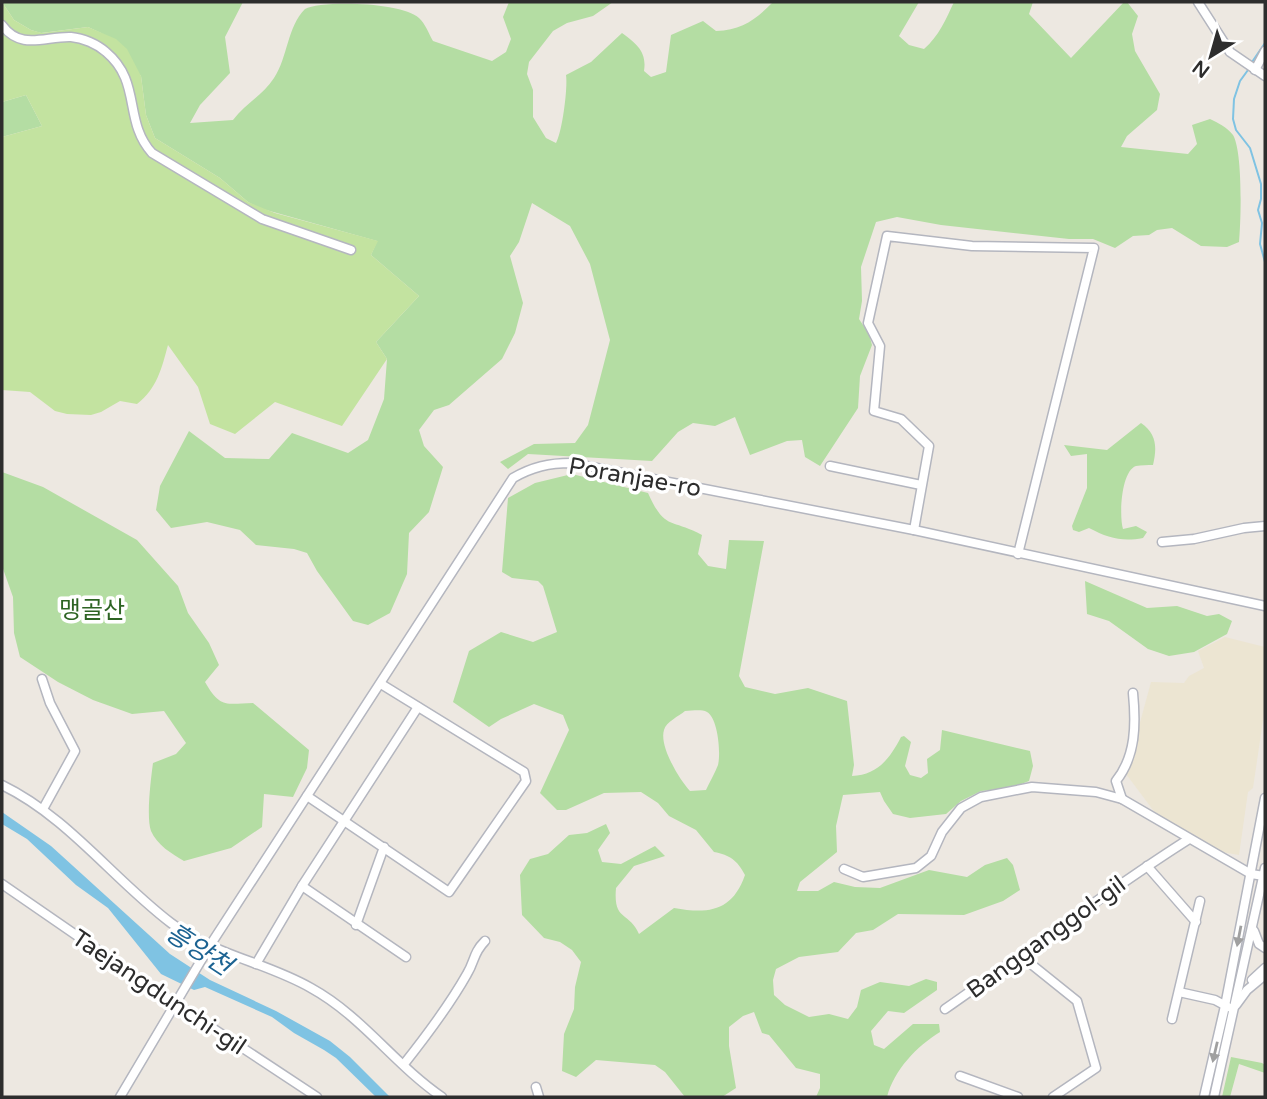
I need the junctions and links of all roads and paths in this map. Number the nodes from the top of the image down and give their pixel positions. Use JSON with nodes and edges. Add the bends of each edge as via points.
{"nodes":[{"id":1,"x":1198,"y":2,"type":"edge"},
{"id":2,"x":2,"y":25,"type":"edge"},
{"id":3,"x":1265,"y":51,"type":"edge"},
{"id":4,"x":1255,"y":70,"type":"junction"},
{"id":5,"x":1265,"y":76,"type":"edge"},
{"id":6,"x":351,"y":250,"type":"dead end"},
{"id":7,"x":830,"y":466,"type":"dead end"},
{"id":8,"x":921,"y":485,"type":"junction"},
{"id":9,"x":1265,"y":526,"type":"edge"},
{"id":10,"x":914,"y":530,"type":"junction"},
{"id":11,"x":1162,"y":542,"type":"dead end"},
{"id":12,"x":1018,"y":554,"type":"junction"},
{"id":13,"x":1265,"y":606,"type":"edge"},
{"id":14,"x":42,"y":679,"type":"dead end"},
{"id":15,"x":381,"y":684,"type":"junction"},
{"id":16,"x":1133,"y":693,"type":"dead end"},
{"id":17,"x":418,"y":707,"type":"junction"},
{"id":18,"x":2,"y":785,"type":"edge"},
{"id":19,"x":307,"y":796,"type":"junction"},
{"id":20,"x":1122,"y":799,"type":"junction"},
{"id":21,"x":1265,"y":801,"type":"edge"},
{"id":22,"x":43,"y":808,"type":"junction"},
{"id":23,"x":343,"y":821,"type":"junction"},
{"id":24,"x":1189,"y":839,"type":"junction"},
{"id":25,"x":384,"y":847,"type":"junction"},
{"id":26,"x":1147,"y":866,"type":"junction"},
{"id":27,"x":844,"y":869,"type":"dead end"},
{"id":28,"x":1265,"y":872,"type":"edge"},
{"id":29,"x":1251,"y":874,"type":"junction"},
{"id":30,"x":2,"y":884,"type":"edge"},
{"id":31,"x":302,"y":886,"type":"junction"},
{"id":32,"x":1200,"y":901,"type":"dead end"},
{"id":33,"x":1256,"y":911,"type":"junction"},
{"id":34,"x":1196,"y":922,"type":"junction"},
{"id":35,"x":356,"y":925,"type":"junction"},
{"id":36,"x":485,"y":942,"type":"dead end"},
{"id":37,"x":209,"y":947,"type":"junction"},
{"id":38,"x":1265,"y":948,"type":"edge"},
{"id":39,"x":1021,"y":956,"type":"junction"},
{"id":40,"x":406,"y":957,"type":"dead end"},
{"id":41,"x":256,"y":964,"type":"junction"},
{"id":42,"x":1265,"y":968,"type":"edge"},
{"id":43,"x":1265,"y":975,"type":"edge"},
{"id":44,"x":1244,"y":990,"type":"junction"},
{"id":45,"x":1179,"y":992,"type":"junction"},
{"id":46,"x":1231,"y":1003,"type":"junction"},
{"id":47,"x":176,"y":1004,"type":"junction"},
{"id":48,"x":945,"y":1009,"type":"dead end"},
{"id":49,"x":1172,"y":1019,"type":"dead end"},
{"id":50,"x":404,"y":1064,"type":"junction"},
{"id":51,"x":960,"y":1076,"type":"dead end"},
{"id":52,"x":536,"y":1087,"type":"dead end"},
{"id":53,"x":120,"y":1097,"type":"edge"},
{"id":54,"x":317,"y":1097,"type":"edge"},
{"id":55,"x":442,"y":1097,"type":"edge"},
{"id":56,"x":539,"y":1097,"type":"edge"},
{"id":57,"x":1018,"y":1097,"type":"edge"},
{"id":58,"x":1053,"y":1097,"type":"edge"},
{"id":59,"x":1204,"y":1097,"type":"edge"},
{"id":60,"x":1214,"y":1097,"type":"edge"}],
"edges":[{"from":1,"to":4,"type":"street","via":[[1230,52]]},
{"from":2,"to":6,"type":"street","via":[[19,39],[33,42],[72,37],[95,45],[115,61],[129,82],[139,135],[152,153],[262,219]]},
{"from":3,"to":4,"type":"street"},
{"from":4,"to":5,"type":"street"},
{"from":7,"to":8,"type":"street"},
{"from":8,"to":10,"type":"street"},
{"from":8,"to":12,"type":"street","via":[[929,446],[901,419],[874,411],[880,346],[869,323],[887,236],[972,246],[1094,248]]},
{"from":9,"to":11,"type":"street"},
{"from":10,"to":12,"type":"street","name":"Poranjae-ro"},
{"from":10,"to":15,"type":"street","name":"Poranjae-ro","via":[[571,463],[528,469],[513,478]]},
{"from":12,"to":13,"type":"street","name":"Poranjae-ro"},
{"from":14,"to":22,"type":"street","via":[[75,751]]},
{"from":15,"to":17,"type":"street"},
{"from":15,"to":19,"type":"street","name":"Poranjae-ro"},
{"from":16,"to":20,"type":"street","via":[[1136,723],[1126,768],[1116,781]]},
{"from":17,"to":23,"type":"street"},
{"from":17,"to":25,"type":"street","via":[[524,772],[526,781],[449,892]]},
{"from":18,"to":22,"type":"street"},
{"from":19,"to":23,"type":"street"},
{"from":19,"to":37,"type":"street","name":"Poranjae-ro"},
{"from":20,"to":24,"type":"street"},
{"from":20,"to":27,"type":"street","via":[[1096,792],[1032,787],[981,797],[961,808],[931,856],[916,868],[863,877]]},
{"from":21,"to":29,"type":"street"},
{"from":22,"to":37,"type":"street","via":[[171,923]]},
{"from":23,"to":25,"type":"street"},
{"from":23,"to":31,"type":"street"},
{"from":24,"to":26,"type":"street","name":"Bangganggol-gil"},
{"from":24,"to":29,"type":"street"},
{"from":25,"to":35,"type":"street"},
{"from":26,"to":34,"type":"street","name":"Bangganggol-gil"},
{"from":26,"to":39,"type":"street","name":"Bangganggol-gil"},
{"from":28,"to":29,"type":"street"},
{"from":28,"to":33,"type":"street"},
{"from":29,"to":46,"type":"street","one_way":true},
{"from":30,"to":47,"type":"street","name":"Taejangdunchi-gil"},
{"from":31,"to":35,"type":"street"},
{"from":31,"to":41,"type":"street"},
{"from":32,"to":34,"type":"street"},
{"from":33,"to":38,"type":"street","via":[[1255,937]]},
{"from":33,"to":46,"type":"street"},
{"from":34,"to":45,"type":"street"},
{"from":35,"to":40,"type":"street"},
{"from":36,"to":50,"type":"street"},
{"from":37,"to":41,"type":"street"},
{"from":37,"to":47,"type":"street","name":"Poranjae-ro"},
{"from":39,"to":48,"type":"street","name":"Bangganggol-gil"},
{"from":39,"to":58,"type":"street","via":[[1077,1001],[1096,1068]]},
{"from":41,"to":50,"type":"street","via":[[323,995]]},
{"from":42,"to":44,"type":"street"},
{"from":43,"to":44,"type":"street"},
{"from":44,"to":46,"type":"street"},
{"from":45,"to":46,"type":"street"},
{"from":45,"to":49,"type":"street"},
{"from":46,"to":59,"type":"street","one_way":true},
{"from":46,"to":60,"type":"street"},
{"from":47,"to":53,"type":"street","name":"Poranjae-ro"},
{"from":47,"to":54,"type":"street","name":"Taejangdunchi-gil"},
{"from":50,"to":55,"type":"street"},
{"from":51,"to":57,"type":"street"},
{"from":52,"to":56,"type":"street"}]}
